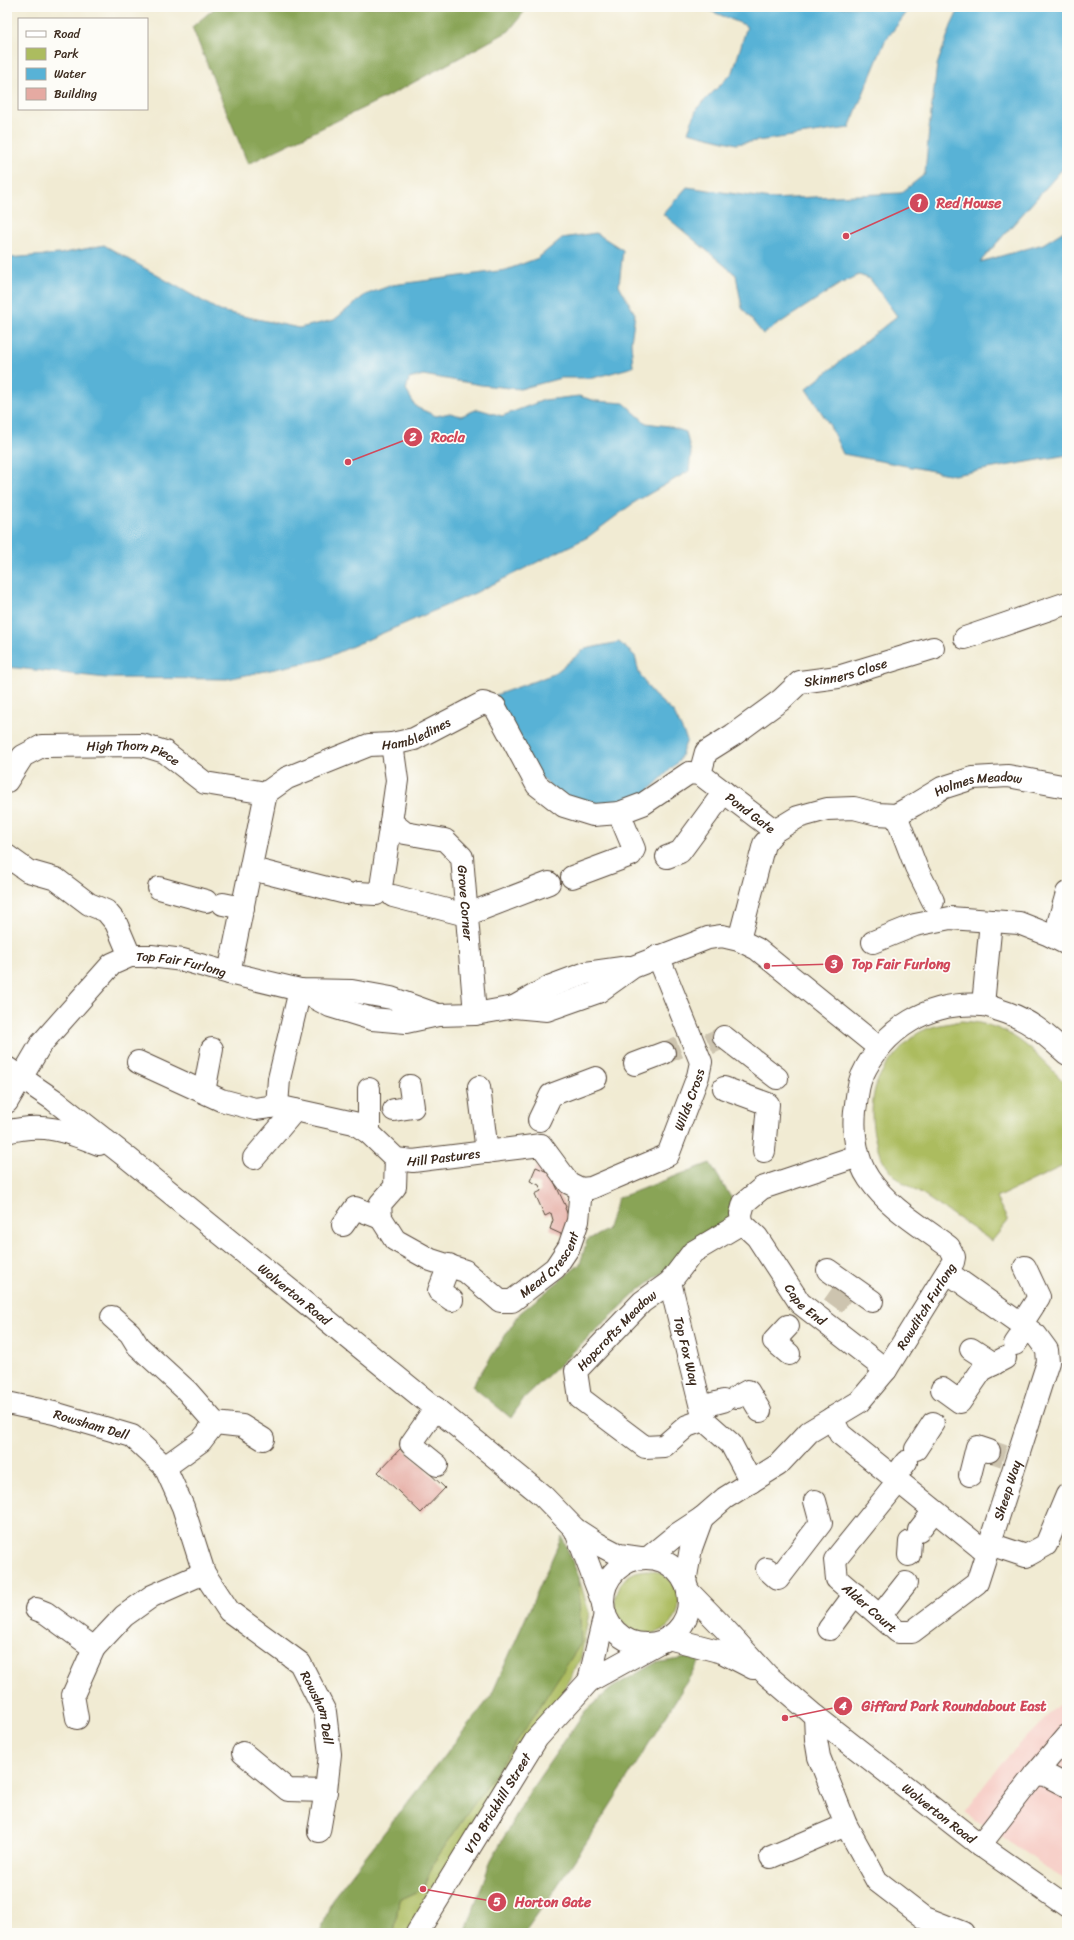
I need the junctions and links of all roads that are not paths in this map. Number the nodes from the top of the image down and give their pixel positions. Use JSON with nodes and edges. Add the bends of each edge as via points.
{"nodes":[{"id":1,"x":1067,"y":603,"type":"edge"},
{"id":2,"x":964,"y":638,"type":"dead end"},
{"id":3,"x":933,"y":648,"type":"dead end"},
{"id":4,"x":392,"y":744,"type":"junction"},
{"id":5,"x":694,"y":774,"type":"junction"},
{"id":6,"x":7,"y":781,"type":"edge"},
{"id":7,"x":1067,"y":787,"type":"edge"},
{"id":8,"x":724,"y":792,"type":"junction"},
{"id":9,"x":266,"y":793,"type":"junction"},
{"id":10,"x":619,"y":813,"type":"junction"},
{"id":11,"x":896,"y":814,"type":"junction"},
{"id":12,"x":391,"y":822,"type":"junction"},
{"id":13,"x":775,"y":831,"type":"junction"},
{"id":14,"x":7,"y":856,"type":"edge"},
{"id":15,"x":667,"y":857,"type":"dead end"},
{"id":16,"x":252,"y":869,"type":"junction"},
{"id":17,"x":572,"y":877,"type":"dead end"},
{"id":18,"x":549,"y":883,"type":"dead end"},
{"id":19,"x":159,"y":888,"type":"dead end"},
{"id":20,"x":1067,"y":893,"type":"edge"},
{"id":21,"x":393,"y":896,"type":"dead end"},
{"id":22,"x":933,"y":901,"type":"dead end"},
{"id":23,"x":224,"y":904,"type":"junction"},
{"id":24,"x":466,"y":915,"type":"junction"},
{"id":25,"x":991,"y":921,"type":"junction"},
{"id":26,"x":1059,"y":921,"type":"dead end"},
{"id":27,"x":739,"y":940,"type":"junction"},
{"id":28,"x":873,"y":942,"type":"dead end"},
{"id":29,"x":1067,"y":944,"type":"edge"},
{"id":30,"x":130,"y":956,"type":"junction"},
{"id":31,"x":658,"y":956,"type":"junction"},
{"id":32,"x":229,"y":973,"type":"junction"},
{"id":33,"x":300,"y":990,"type":"junction"},
{"id":34,"x":983,"y":1005,"type":"junction"},
{"id":35,"x":475,"y":1014,"type":"junction"},
{"id":36,"x":694,"y":1045,"type":"junction"},
{"id":37,"x":878,"y":1047,"type":"junction"},
{"id":38,"x":212,"y":1050,"type":"dead end"},
{"id":39,"x":1067,"y":1054,"type":"edge"},
{"id":40,"x":138,"y":1062,"type":"dead end"},
{"id":41,"x":636,"y":1064,"type":"dead end"},
{"id":42,"x":14,"y":1073,"type":"edge"},
{"id":43,"x":596,"y":1078,"type":"dead end"},
{"id":44,"x":777,"y":1078,"type":"dead end"},
{"id":45,"x":711,"y":1082,"type":"junction"},
{"id":46,"x":410,"y":1086,"type":"dead end"},
{"id":47,"x":479,"y":1087,"type":"dead end"},
{"id":48,"x":369,"y":1089,"type":"dead end"},
{"id":49,"x":204,"y":1092,"type":"junction"},
{"id":50,"x":7,"y":1102,"type":"edge"},
{"id":51,"x":286,"y":1108,"type":"junction"},
{"id":52,"x":378,"y":1116,"type":"junction"},
{"id":53,"x":7,"y":1132,"type":"edge"},
{"id":54,"x":540,"y":1133,"type":"junction"},
{"id":55,"x":487,"y":1152,"type":"junction"},
{"id":56,"x":764,"y":1152,"type":"dead end"},
{"id":57,"x":858,"y":1156,"type":"junction"},
{"id":58,"x":254,"y":1158,"type":"dead end"},
{"id":59,"x":129,"y":1159,"type":"junction"},
{"id":60,"x":396,"y":1159,"type":"junction"},
{"id":61,"x":581,"y":1189,"type":"junction"},
{"id":62,"x":381,"y":1218,"type":"junction"},
{"id":63,"x":742,"y":1223,"type":"junction"},
{"id":64,"x":343,"y":1225,"type":"dead end"},
{"id":65,"x":448,"y":1265,"type":"junction"},
{"id":66,"x":1025,"y":1267,"type":"dead end"},
{"id":67,"x":828,"y":1270,"type":"dead end"},
{"id":68,"x":947,"y":1272,"type":"junction"},
{"id":69,"x":670,"y":1282,"type":"junction"},
{"id":70,"x":452,"y":1300,"type":"dead end"},
{"id":71,"x":837,"y":1301,"type":"junction"},
{"id":72,"x":872,"y":1301,"type":"dead end"},
{"id":73,"x":797,"y":1315,"type":"junction"},
{"id":74,"x":112,"y":1317,"type":"dead end"},
{"id":75,"x":1012,"y":1344,"type":"junction"},
{"id":76,"x":971,"y":1349,"type":"dead end"},
{"id":77,"x":789,"y":1354,"type":"dead end"},
{"id":78,"x":886,"y":1370,"type":"junction"},
{"id":79,"x":942,"y":1389,"type":"dead end"},
{"id":80,"x":7,"y":1403,"type":"edge"},
{"id":81,"x":436,"y":1408,"type":"junction"},
{"id":82,"x":760,"y":1411,"type":"dead end"},
{"id":83,"x":703,"y":1414,"type":"junction"},
{"id":84,"x":832,"y":1418,"type":"junction"},
{"id":85,"x":215,"y":1423,"type":"junction"},
{"id":86,"x":933,"y":1424,"type":"dead end"},
{"id":87,"x":263,"y":1439,"type":"dead end"},
{"id":88,"x":1003,"y":1456,"type":"junction"},
{"id":89,"x":438,"y":1465,"type":"dead end"},
{"id":90,"x":165,"y":1467,"type":"junction"},
{"id":91,"x":903,"y":1468,"type":"junction"},
{"id":92,"x":970,"y":1475,"type":"dead end"},
{"id":93,"x":751,"y":1482,"type":"junction"},
{"id":94,"x":1067,"y":1495,"type":"edge"},
{"id":95,"x":814,"y":1501,"type":"dead end"},
{"id":96,"x":934,"y":1511,"type":"junction"},
{"id":97,"x":702,"y":1518,"type":"junction"},
{"id":98,"x":575,"y":1529,"type":"junction"},
{"id":99,"x":807,"y":1542,"type":"junction"},
{"id":100,"x":913,"y":1542,"type":"dead end"},
{"id":101,"x":989,"y":1549,"type":"junction"},
{"id":102,"x":644,"y":1558,"type":"junction"},
{"id":103,"x":835,"y":1560,"type":"junction"},
{"id":104,"x":767,"y":1569,"type":"dead end"},
{"id":105,"x":204,"y":1573,"type":"junction"},
{"id":106,"x":906,"y":1583,"type":"dead end"},
{"id":107,"x":686,"y":1586,"type":"junction"},
{"id":108,"x":855,"y":1594,"type":"junction"},
{"id":109,"x":36,"y":1609,"type":"dead end"},
{"id":110,"x":604,"y":1609,"type":"junction"},
{"id":111,"x":880,"y":1616,"type":"junction"},
{"id":112,"x":829,"y":1629,"type":"dead end"},
{"id":113,"x":663,"y":1641,"type":"junction"},
{"id":114,"x":94,"y":1648,"type":"junction"},
{"id":115,"x":767,"y":1675,"type":"junction"},
{"id":116,"x":589,"y":1681,"type":"junction"},
{"id":117,"x":815,"y":1716,"type":"junction"},
{"id":118,"x":77,"y":1718,"type":"dead end"},
{"id":119,"x":1067,"y":1736,"type":"edge"},
{"id":120,"x":243,"y":1753,"type":"dead end"},
{"id":121,"x":1035,"y":1774,"type":"junction"},
{"id":122,"x":1067,"y":1786,"type":"edge"},
{"id":123,"x":326,"y":1791,"type":"junction"},
{"id":124,"x":846,"y":1825,"type":"junction"},
{"id":125,"x":319,"y":1832,"type":"dead end"},
{"id":126,"x":980,"y":1845,"type":"junction"},
{"id":127,"x":771,"y":1857,"type":"dead end"},
{"id":128,"x":1067,"y":1906,"type":"edge"},
{"id":129,"x":921,"y":1926,"type":"edge"},
{"id":130,"x":418,"y":1933,"type":"edge"},
{"id":131,"x":963,"y":1933,"type":"edge"}],
"edges":[{"from":1,"to":2,"type":"street"},
{"from":3,"to":5,"type":"street","name":"Skinners Close","via":[[838,677],[800,682],[733,735],[706,752]]},
{"from":4,"to":9,"type":"street","name":"Hambledines","via":[[369,745],[287,778]]},
{"from":4,"to":10,"type":"street","name":"Hambledines","via":[[414,739],[483,703],[495,707],[537,785],[564,806],[593,815]]},
{"from":4,"to":12,"type":"street","via":[[397,780]]},
{"from":5,"to":8,"type":"street","name":"Pond Gate"},
{"from":5,"to":10,"type":"street","name":"Hambledines","via":[[643,804]]},
{"from":6,"to":9,"type":"street","name":"High Thorn Piece","via":[[23,756],[42,746],[142,745],[165,752],[205,782]]},
{"from":7,"to":11,"type":"street","name":"Holmes Meadow","via":[[1008,776],[973,778],[942,788]]},
{"from":8,"to":13,"type":"street","name":"Pond Gate"},
{"from":8,"to":15,"type":"street","via":[[680,852]]},
{"from":9,"to":16,"type":"street"},
{"from":10,"to":17,"type":"street","via":[[634,849],[631,855]]},
{"from":11,"to":13,"type":"street","name":"Holmes Meadow","via":[[877,814],[854,808],[827,809],[798,817]]},
{"from":11,"to":22,"type":"street","via":[[916,867]]},
{"from":12,"to":16,"type":"street","via":[[382,887],[376,894],[352,893]]},
{"from":12,"to":24,"type":"street","name":"Grove Corner","via":[[405,833],[445,840],[462,857]]},
{"from":13,"to":27,"type":"street","name":"Pond Gate","via":[[764,844]]},
{"from":14,"to":30,"type":"street","via":[[28,871],[56,879],[89,904],[106,912],[116,923]]},
{"from":16,"to":23,"type":"street"},
{"from":18,"to":24,"type":"street"},
{"from":19,"to":23,"type":"street"},
{"from":20,"to":26,"type":"street"},
{"from":21,"to":24,"type":"street"},
{"from":23,"to":32,"type":"street"},
{"from":24,"to":35,"type":"street","name":"Grove Corner"},
{"from":25,"to":28,"type":"street","via":[[950,918],[915,925]]},
{"from":25,"to":29,"type":"street","via":[[1019,923]]},
{"from":25,"to":34,"type":"street"},
{"from":27,"to":31,"type":"street","name":"Top Fair Furlong","via":[[722,936],[708,938]]},
{"from":27,"to":37,"type":"street","name":"Top Fair Furlong","via":[[757,949]]},
{"from":30,"to":32,"type":"street","name":"Top Fair Furlong","via":[[183,960]]},
{"from":30,"to":42,"type":"street","name":"Top Fair Furlong","via":[[112,964]]},
{"from":31,"to":35,"type":"street","name":"Top Fair Furlong","via":[[633,967],[598,992],[547,1010],[514,1007]]},
{"from":31,"to":36,"type":"street","name":"Wilds Cross"},
{"from":32,"to":33,"type":"street","name":"Top Fair Furlong"},
{"from":33,"to":35,"type":"street","name":"Top Fair Furlong","via":[[352,991],[391,998],[438,1015]]},
{"from":33,"to":51,"type":"street","via":[[279,1079]]},
{"from":34,"to":37,"type":"street","name":"Rowditch Furlong","via":[[945,1006],[909,1020]]},
{"from":34,"to":39,"type":"street","name":"Rowditch Furlong","via":[[1018,1016],[1044,1033]]},
{"from":36,"to":41,"type":"street"},
{"from":36,"to":44,"type":"street"},
{"from":36,"to":45,"type":"street","name":"Wilds Cross"},
{"from":37,"to":57,"type":"street","name":"Rowditch Furlong","via":[[862,1077],[858,1096],[854,1124]]},
{"from":38,"to":49,"type":"street"},
{"from":40,"to":49,"type":"street","name":"Hill Pastures"},
{"from":42,"to":50,"type":"street","name":"Top Fair Furlong"},
{"from":42,"to":59,"type":"street","name":"Wolverton Road","via":[[54,1100]]},
{"from":43,"to":54,"type":"street","via":[[551,1095]]},
{"from":45,"to":56,"type":"street","via":[[768,1104]]},
{"from":45,"to":61,"type":"street","name":"Wilds Cross","via":[[668,1156],[591,1188]]},
{"from":46,"to":52,"type":"street","via":[[413,1107]]},
{"from":47,"to":55,"type":"street"},
{"from":48,"to":52,"type":"street"},
{"from":49,"to":51,"type":"street","name":"Hill Pastures","via":[[221,1100],[255,1109]]},
{"from":51,"to":52,"type":"street","name":"Hill Pastures","via":[[354,1123]]},
{"from":51,"to":58,"type":"street"},
{"from":52,"to":60,"type":"street","name":"Hill Pastures"},
{"from":53,"to":59,"type":"street","via":[[34,1126],[52,1128],[77,1135]]},
{"from":54,"to":55,"type":"street","name":"Hill Pastures"},
{"from":54,"to":61,"type":"street","via":[[569,1183]]},
{"from":55,"to":60,"type":"street","name":"Hill Pastures","via":[[413,1160]]},
{"from":57,"to":63,"type":"street","via":[[762,1188],[744,1202]]},
{"from":57,"to":68,"type":"street","name":"Rowditch Furlong","via":[[868,1178],[888,1202],[949,1247],[954,1257]]},
{"from":59,"to":81,"type":"street","name":"Wolverton Road"},
{"from":60,"to":62,"type":"street","via":[[395,1187],[380,1204]]},
{"from":61,"to":65,"type":"street","name":"Mead Crescent","via":[[578,1221],[569,1247],[555,1268],[512,1301],[500,1301],[465,1271]]},
{"from":62,"to":64,"type":"street","via":[[354,1208]]},
{"from":62,"to":65,"type":"street","name":"Mead Crescent","via":[[395,1240],[431,1260]]},
{"from":63,"to":69,"type":"street","name":"Hopcrofts Meadow","via":[[693,1252]]},
{"from":63,"to":73,"type":"street","name":"Cape End","via":[[757,1237]]},
{"from":65,"to":70,"type":"street","via":[[439,1291]]},
{"from":66,"to":75,"type":"street","via":[[1039,1297]]},
{"from":67,"to":71,"type":"street"},
{"from":68,"to":75,"type":"street","name":"Sheep Way"},
{"from":68,"to":78,"type":"street","name":"Rowditch Furlong"},
{"from":69,"to":83,"type":"street","name":"Top Fox Way"},
{"from":69,"to":83,"type":"street","name":"Hopcrofts Meadow","via":[[642,1302],[576,1370],[580,1398],[645,1447],[664,1446]]},
{"from":71,"to":72,"type":"street"},
{"from":71,"to":73,"type":"street","name":"Cape End"},
{"from":71,"to":78,"type":"street","name":"Cape End"},
{"from":73,"to":77,"type":"street","via":[[774,1341]]},
{"from":74,"to":85,"type":"street","via":[[130,1333],[138,1346],[187,1391]]},
{"from":75,"to":76,"type":"street"},
{"from":75,"to":79,"type":"street","via":[[982,1370],[960,1402]]},
{"from":75,"to":88,"type":"street","name":"Sheep Way","via":[[1036,1335],[1047,1350],[1048,1362]]},
{"from":78,"to":84,"type":"street","name":"Rowditch Furlong","via":[[859,1402]]},
{"from":80,"to":90,"type":"street","name":"Rowsham Dell","via":[[54,1413],[132,1436]]},
{"from":81,"to":89,"type":"street","via":[[411,1444]]},
{"from":81,"to":98,"type":"street","name":"Wolverton Road","via":[[543,1496]]},
{"from":82,"to":83,"type":"street","via":[[748,1391]]},
{"from":83,"to":93,"type":"street","via":[[731,1444]]},
{"from":84,"to":91,"type":"street","via":[[840,1434]]},
{"from":84,"to":93,"type":"street","name":"Rowditch Furlong","via":[[809,1432],[778,1465]]},
{"from":85,"to":87,"type":"street","via":[[242,1426]]},
{"from":85,"to":90,"type":"street","via":[[201,1441]]},
{"from":86,"to":91,"type":"street"},
{"from":88,"to":92,"type":"street","via":[[977,1447]]},
{"from":88,"to":101,"type":"street","name":"Sheep Way"},
{"from":90,"to":105,"type":"street","name":"Rowsham Dell","via":[[183,1507]]},
{"from":91,"to":96,"type":"street"},
{"from":91,"to":103,"type":"street"},
{"from":93,"to":97,"type":"street","name":"Rowditch Furlong","via":[[725,1498]]},
{"from":94,"to":101,"type":"street","via":[[1046,1545],[1026,1556]]},
{"from":95,"to":99,"type":"street","via":[[821,1523]]},
{"from":96,"to":100,"type":"street"},
{"from":96,"to":101,"type":"street"},
{"from":97,"to":102,"type":"street","name":"Rowditch Furlong"},
{"from":97,"to":107,"type":"street","name":"Rowditch Furlong","via":[[691,1548]]},
{"from":98,"to":102,"type":"street","name":"Wolverton Road","via":[[611,1552]]},
{"from":98,"to":110,"type":"street","name":"Wolverton Road"},
{"from":99,"to":103,"type":"street"},
{"from":99,"to":104,"type":"street","via":[[778,1578]]},
{"from":101,"to":111,"type":"street","name":"Alder Court","via":[[978,1583],[912,1632],[898,1632]]},
{"from":102,"to":107,"type":"street","via":[[670,1565],[678,1572]]},
{"from":102,"to":110,"type":"street","via":[[628,1562],[609,1578],[604,1590]]},
{"from":103,"to":108,"type":"street","name":"Alder Court","via":[[837,1579]]},
{"from":105,"to":114,"type":"street","via":[[152,1596],[124,1616]]},
{"from":105,"to":123,"type":"street","name":"Rowsham Dell","via":[[229,1611],[300,1663],[325,1712],[330,1754]]},
{"from":106,"to":111,"type":"street"},
{"from":107,"to":113,"type":"street","via":[[689,1605],[686,1618],[679,1630]]},
{"from":107,"to":115,"type":"street","name":"Wolverton Road"},
{"from":108,"to":111,"type":"street","name":"Alder Court"},
{"from":108,"to":112,"type":"street"},
{"from":109,"to":114,"type":"street","via":[[46,1613]]},
{"from":110,"to":113,"type":"street","via":[[611,1626],[620,1636],[631,1642],[645,1644]]},
{"from":110,"to":116,"type":"street","name":"V10 Brickhill Street"},
{"from":113,"to":115,"type":"street","name":"Wolverton Road","via":[[722,1652]]},
{"from":113,"to":116,"type":"street","name":"V10 Brickhill Street"},
{"from":114,"to":118,"type":"street","via":[[72,1695]]},
{"from":115,"to":117,"type":"street","name":"Wolverton Road"},
{"from":116,"to":130,"type":"street","name":"V10 Brickhill Street","via":[[537,1738]]},
{"from":117,"to":124,"type":"street","via":[[819,1756]]},
{"from":117,"to":126,"type":"street","name":"Wolverton Road"},
{"from":119,"to":121,"type":"street"},
{"from":120,"to":123,"type":"street","via":[[288,1790]]},
{"from":121,"to":122,"type":"street","via":[[1046,1775]]},
{"from":121,"to":126,"type":"street"},
{"from":123,"to":125,"type":"street","name":"Rowsham Dell"},
{"from":124,"to":127,"type":"street"},
{"from":124,"to":129,"type":"street","via":[[877,1881]]},
{"from":126,"to":128,"type":"street","name":"Wolverton Road"},
{"from":129,"to":131,"type":"street"}]}
